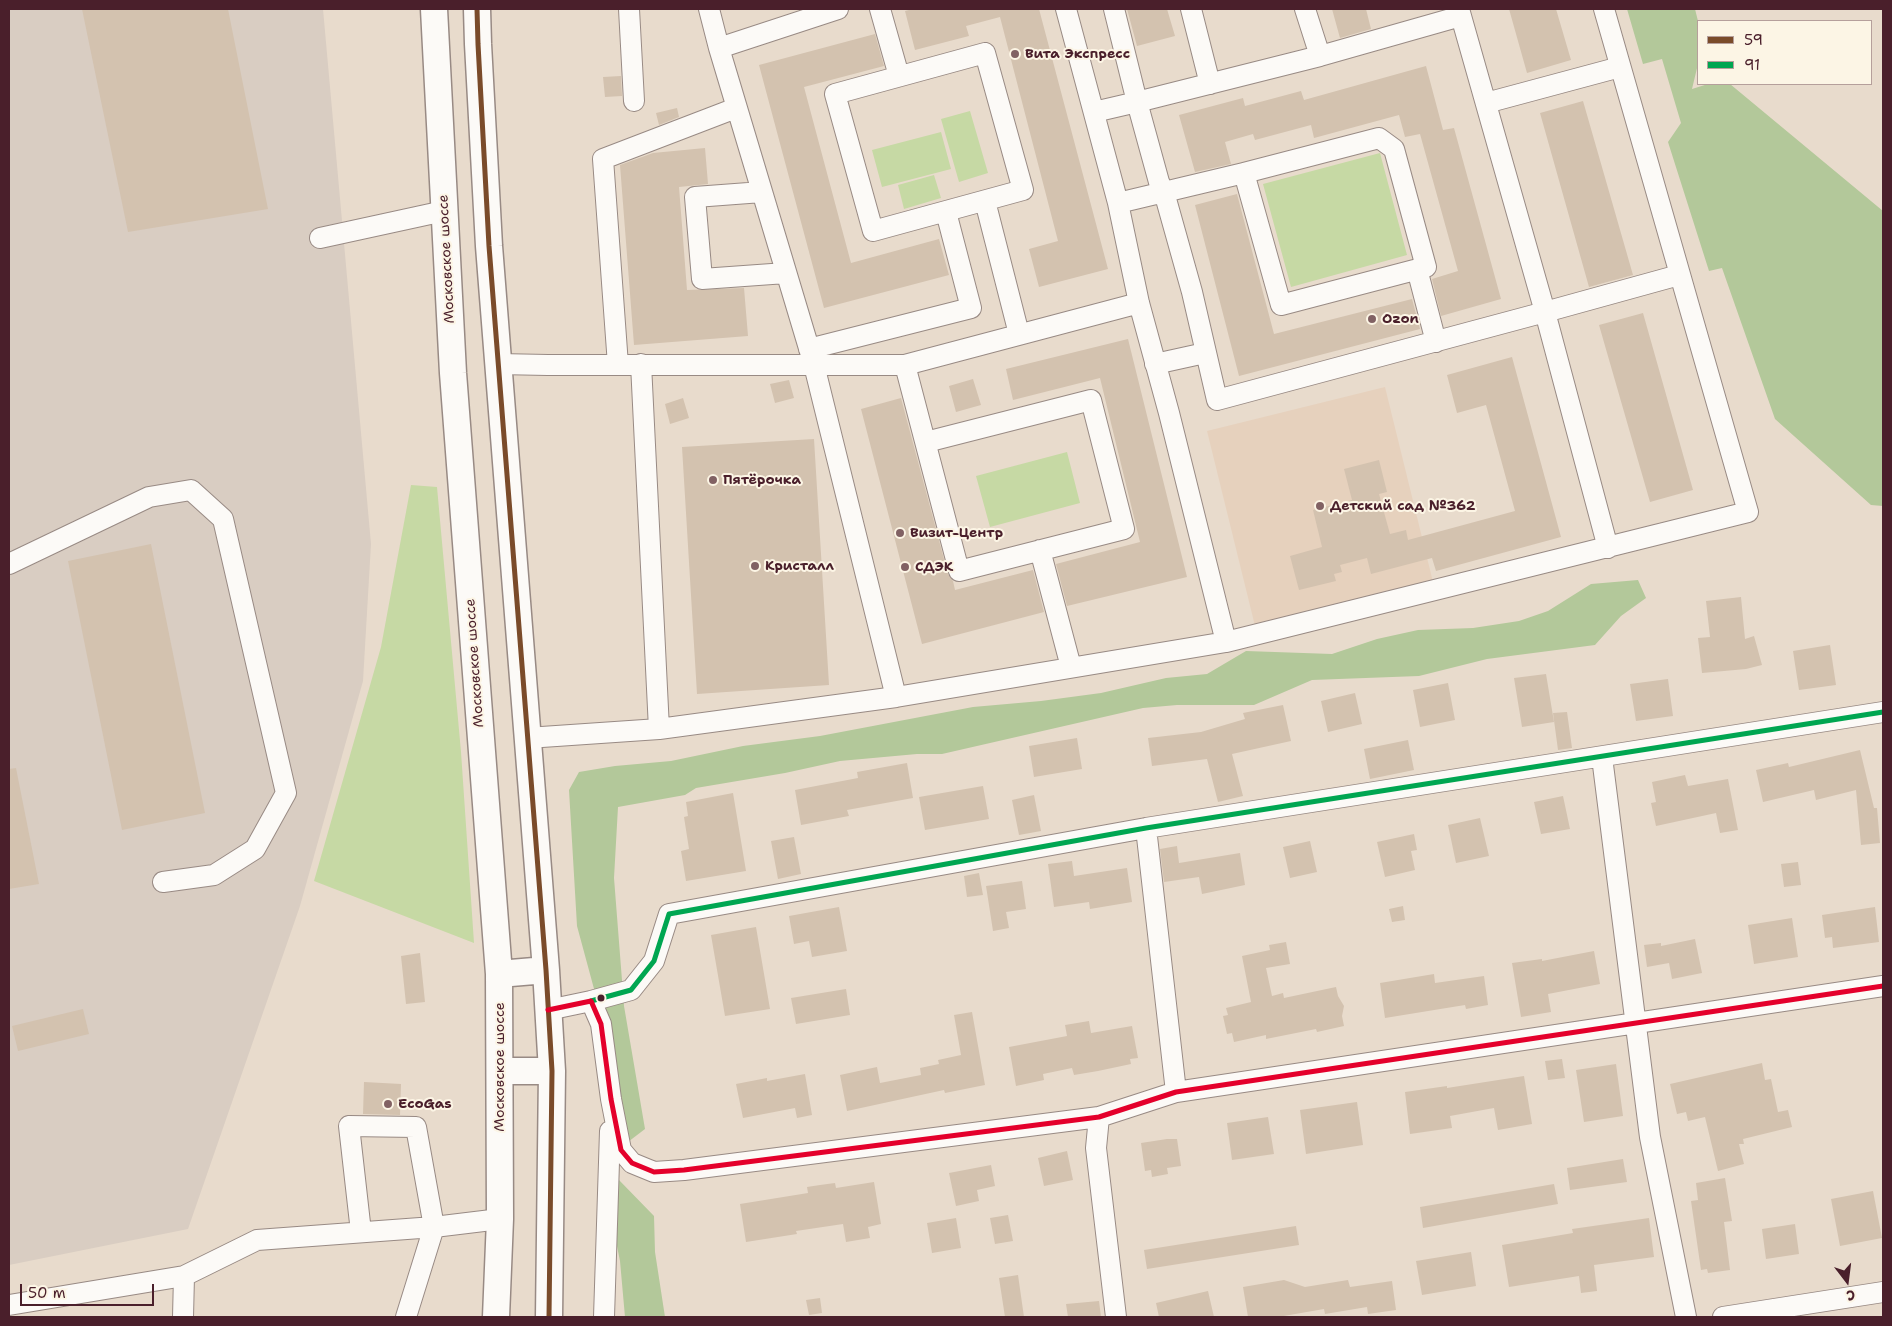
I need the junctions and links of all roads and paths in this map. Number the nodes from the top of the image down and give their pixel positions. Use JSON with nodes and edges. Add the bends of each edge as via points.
{"nodes":[{"id":1,"x":434,"y":9,"type":"edge"},
{"id":2,"x":477,"y":9,"type":"edge"},
{"id":3,"x":630,"y":9,"type":"edge"},
{"id":4,"x":709,"y":9,"type":"edge"},
{"id":5,"x":838,"y":9,"type":"edge"},
{"id":6,"x":880,"y":9,"type":"edge"},
{"id":7,"x":1066,"y":9,"type":"edge"},
{"id":8,"x":1114,"y":9,"type":"edge"},
{"id":9,"x":1191,"y":9,"type":"edge"},
{"id":10,"x":1305,"y":9,"type":"edge"},
{"id":11,"x":1604,"y":9,"type":"edge"},
{"id":12,"x":1460,"y":13,"type":"edge"},
{"id":13,"x":719,"y":48,"type":"junction"},
{"id":14,"x":1320,"y":56,"type":"junction"},
{"id":15,"x":1620,"y":67,"type":"junction"},
{"id":16,"x":899,"y":76,"type":"junction"},
{"id":17,"x":1210,"y":84,"type":"junction"},
{"id":18,"x":634,"y":102,"type":"dead end"},
{"id":19,"x":1137,"y":102,"type":"junction"},
{"id":20,"x":1486,"y":103,"type":"junction"},
{"id":21,"x":736,"y":108,"type":"junction"},
{"id":22,"x":1094,"y":112,"type":"junction"},
{"id":23,"x":1244,"y":172,"type":"junction"},
{"id":24,"x":762,"y":192,"type":"junction"},
{"id":25,"x":1164,"y":192,"type":"junction"},
{"id":26,"x":985,"y":201,"type":"junction"},
{"id":27,"x":1118,"y":203,"type":"junction"},
{"id":28,"x":444,"y":211,"type":"junction"},
{"id":29,"x":946,"y":212,"type":"junction"},
{"id":30,"x":320,"y":238,"type":"dead end"},
{"id":31,"x":1417,"y":269,"type":"junction"},
{"id":32,"x":786,"y":273,"type":"junction"},
{"id":33,"x":1679,"y":275,"type":"junction"},
{"id":34,"x":1139,"y":304,"type":"junction"},
{"id":35,"x":1545,"y":312,"type":"junction"},
{"id":36,"x":1019,"y":334,"type":"junction"},
{"id":37,"x":1436,"y":342,"type":"junction"},
{"id":38,"x":1205,"y":352,"type":"junction"},
{"id":39,"x":811,"y":357,"type":"junction"},
{"id":40,"x":498,"y":364,"type":"junction"},
{"id":41,"x":641,"y":364,"type":"junction"},
{"id":42,"x":1156,"y":364,"type":"junction"},
{"id":43,"x":618,"y":365,"type":"junction"},
{"id":44,"x":905,"y":365,"type":"junction"},
{"id":45,"x":926,"y":442,"type":"junction"},
{"id":46,"x":1608,"y":548,"type":"junction"},
{"id":47,"x":1040,"y":550,"type":"junction"},
{"id":48,"x":9,"y":564,"type":"edge"},
{"id":49,"x":1226,"y":642,"type":"junction"},
{"id":50,"x":1071,"y":667,"type":"junction"},
{"id":51,"x":896,"y":697,"type":"junction"},
{"id":52,"x":1883,"y":712,"type":"edge"},
{"id":53,"x":659,"y":728,"type":"junction"},
{"id":54,"x":528,"y":738,"type":"junction"},
{"id":55,"x":1602,"y":756,"type":"junction"},
{"id":56,"x":1146,"y":828,"type":"junction"},
{"id":57,"x":163,"y":882,"type":"dead end"},
{"id":58,"x":546,"y":970,"type":"junction"},
{"id":59,"x":499,"y":974,"type":"junction"},
{"id":60,"x":1883,"y":986,"type":"edge"},
{"id":61,"x":591,"y":1001,"type":"junction"},
{"id":62,"x":548,"y":1010,"type":"junction"},
{"id":63,"x":1635,"y":1024,"type":"junction"},
{"id":64,"x":501,"y":1070,"type":"junction"},
{"id":65,"x":552,"y":1071,"type":"junction"},
{"id":66,"x":1176,"y":1092,"type":"junction"},
{"id":67,"x":611,"y":1098,"type":"junction"},
{"id":68,"x":1099,"y":1117,"type":"junction"},
{"id":69,"x":500,"y":1220,"type":"junction"},
{"id":70,"x":434,"y":1227,"type":"junction"},
{"id":71,"x":361,"y":1232,"type":"junction"},
{"id":72,"x":184,"y":1276,"type":"junction"},
{"id":73,"x":1883,"y":1292,"type":"edge"},
{"id":74,"x":9,"y":1306,"type":"edge"},
{"id":75,"x":184,"y":1317,"type":"edge"},
{"id":76,"x":406,"y":1317,"type":"edge"},
{"id":77,"x":496,"y":1317,"type":"edge"},
{"id":78,"x":549,"y":1317,"type":"edge"},
{"id":79,"x":604,"y":1317,"type":"edge"},
{"id":80,"x":1116,"y":1317,"type":"edge"},
{"id":81,"x":1686,"y":1317,"type":"edge"},
{"id":82,"x":1723,"y":1317,"type":"edge"}],
"edges":[{"from":1,"to":28,"type":"main road","name":"Московское шоссе"},
{"from":2,"to":40,"type":"main road"},
{"from":3,"to":18,"type":"street"},
{"from":4,"to":13,"type":"street"},
{"from":5,"to":13,"type":"street"},
{"from":6,"to":16,"type":"street"},
{"from":7,"to":22,"type":"street"},
{"from":8,"to":19,"type":"street"},
{"from":9,"to":17,"type":"street"},
{"from":10,"to":14,"type":"street"},
{"from":11,"to":15,"type":"street"},
{"from":12,"to":14,"type":"street"},
{"from":12,"to":20,"type":"street"},
{"from":13,"to":21,"type":"street"},
{"from":14,"to":17,"type":"street"},
{"from":15,"to":20,"type":"street"},
{"from":15,"to":33,"type":"street"},
{"from":16,"to":26,"type":"street","via":[[985,53],[1023,190]]},
{"from":16,"to":29,"type":"street","via":[[835,94],[873,231]]},
{"from":17,"to":19,"type":"street"},
{"from":19,"to":22,"type":"street"},
{"from":19,"to":25,"type":"street"},
{"from":20,"to":35,"type":"street"},
{"from":21,"to":24,"type":"street"},
{"from":21,"to":43,"type":"street","via":[[603,159]]},
{"from":22,"to":27,"type":"street"},
{"from":23,"to":25,"type":"street"},
{"from":23,"to":31,"type":"street","via":[[1280,305]]},
{"from":23,"to":31,"type":"street","via":[[1379,138],[1394,149],[1426,267]]},
{"from":24,"to":32,"type":"street"},
{"from":24,"to":32,"type":"street","via":[[695,197],[702,279]]},
{"from":25,"to":27,"type":"street"},
{"from":25,"to":38,"type":"street"},
{"from":26,"to":29,"type":"street"},
{"from":26,"to":36,"type":"street"},
{"from":27,"to":34,"type":"street"},
{"from":28,"to":30,"type":"street"},
{"from":28,"to":59,"type":"main road","name":"Московское шоссе","via":[[454,390]]},
{"from":29,"to":39,"type":"street","via":[[971,308]]},
{"from":31,"to":37,"type":"street"},
{"from":32,"to":39,"type":"street"},
{"from":33,"to":35,"type":"street"},
{"from":33,"to":46,"type":"street","via":[[1748,512]]},
{"from":34,"to":36,"type":"street"},
{"from":34,"to":42,"type":"street"},
{"from":35,"to":37,"type":"street"},
{"from":35,"to":46,"type":"street"},
{"from":36,"to":44,"type":"street"},
{"from":37,"to":38,"type":"street","via":[[1217,400]]},
{"from":38,"to":42,"type":"street"},
{"from":39,"to":41,"type":"street"},
{"from":39,"to":44,"type":"street"},
{"from":39,"to":51,"type":"street"},
{"from":40,"to":43,"type":"street"},
{"from":40,"to":54,"type":"main road"},
{"from":41,"to":43,"type":"street"},
{"from":41,"to":53,"type":"street"},
{"from":42,"to":49,"type":"street"},
{"from":44,"to":45,"type":"street"},
{"from":45,"to":47,"type":"street","via":[[959,571]]},
{"from":45,"to":47,"type":"street","via":[[1091,400],[1124,529]]},
{"from":46,"to":49,"type":"street"},
{"from":47,"to":50,"type":"street"},
{"from":48,"to":57,"type":"street","via":[[149,497],[191,490],[223,519],[286,794],[256,849],[214,875]]},
{"from":49,"to":50,"type":"street"},
{"from":50,"to":51,"type":"street"},
{"from":51,"to":53,"type":"street"},
{"from":52,"to":55,"type":"street"},
{"from":53,"to":54,"type":"street"},
{"from":54,"to":58,"type":"main road"},
{"from":55,"to":56,"type":"street"},
{"from":55,"to":63,"type":"street"},
{"from":56,"to":61,"type":"street","via":[[669,914],[654,961],[631,990]]},
{"from":56,"to":66,"type":"street"},
{"from":58,"to":59,"type":"main road"},
{"from":58,"to":62,"type":"main road"},
{"from":59,"to":64,"type":"main road","name":"Московское шоссе"},
{"from":60,"to":63,"type":"street"},
{"from":61,"to":62,"type":"street"},
{"from":61,"to":67,"type":"street","via":[[601,1024]]},
{"from":62,"to":65,"type":"main road"},
{"from":63,"to":66,"type":"street"},
{"from":63,"to":81,"type":"street","via":[[1650,1137]]},
{"from":64,"to":65,"type":"main road"},
{"from":64,"to":69,"type":"main road","name":"Московское шоссе"},
{"from":65,"to":78,"type":"main road"},
{"from":66,"to":68,"type":"street"},
{"from":67,"to":68,"type":"street","via":[[621,1150],[632,1163],[654,1172]]},
{"from":67,"to":79,"type":"street"},
{"from":68,"to":80,"type":"street","via":[[1096,1148]]},
{"from":69,"to":70,"type":"street"},
{"from":69,"to":77,"type":"main road","name":"Московское шоссе"},
{"from":70,"to":71,"type":"street"},
{"from":70,"to":71,"type":"street","via":[[416,1127],[350,1126]]},
{"from":70,"to":76,"type":"street"},
{"from":71,"to":72,"type":"street","via":[[257,1240]]},
{"from":72,"to":74,"type":"street"},
{"from":72,"to":75,"type":"street"},
{"from":73,"to":82,"type":"street"}]}
